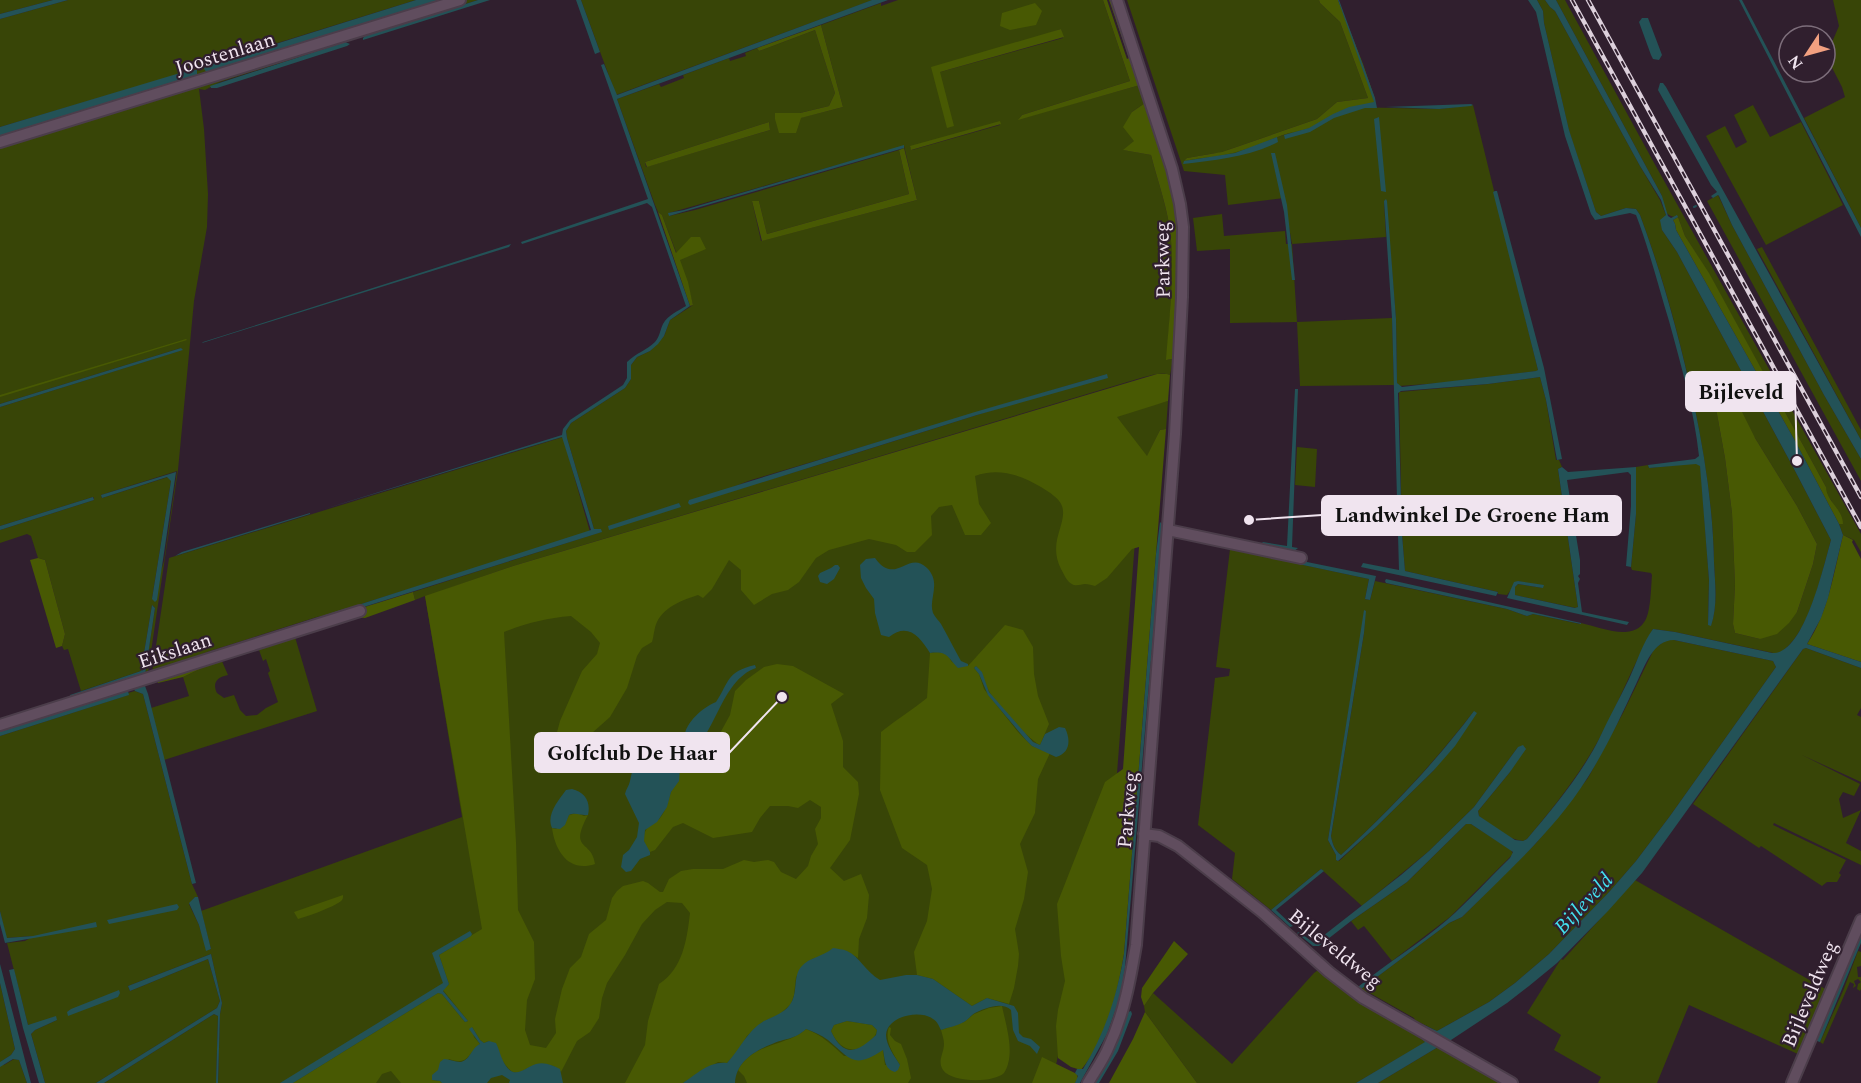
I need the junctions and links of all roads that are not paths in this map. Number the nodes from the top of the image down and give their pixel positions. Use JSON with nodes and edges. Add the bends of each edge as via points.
{"nodes":[{"id":1,"x":460,"y":0,"type":"edge"},
{"id":2,"x":1117,"y":0,"type":"edge"},
{"id":3,"x":0,"y":142,"type":"edge"},
{"id":4,"x":1168,"y":530,"type":"junction"},
{"id":5,"x":1301,"y":558,"type":"dead end"},
{"id":6,"x":360,"y":611,"type":"dead end"},
{"id":7,"x":0,"y":725,"type":"edge"},
{"id":8,"x":1144,"y":834,"type":"junction"},
{"id":9,"x":1861,"y":920,"type":"edge"},
{"id":10,"x":1088,"y":1083,"type":"edge"},
{"id":11,"x":1512,"y":1083,"type":"edge"},
{"id":12,"x":1792,"y":1083,"type":"edge"}],
"edges":[{"from":1,"to":3,"type":"street","name":"Joostenlaan"},
{"from":2,"to":4,"type":"street","name":"Parkweg","via":[[1172,169],[1183,227]]},
{"from":4,"to":5,"type":"street"},
{"from":4,"to":8,"type":"street","name":"Parkweg"},
{"from":6,"to":7,"type":"street","name":"Eikslaan"},
{"from":8,"to":10,"type":"street","name":"Parkweg","via":[[1130,983],[1109,1047]]},
{"from":8,"to":11,"type":"street","name":"Bijleveldweg","via":[[1159,836],[1178,846],[1363,998]]},
{"from":9,"to":12,"type":"street","name":"Bijleveldweg"}]}
